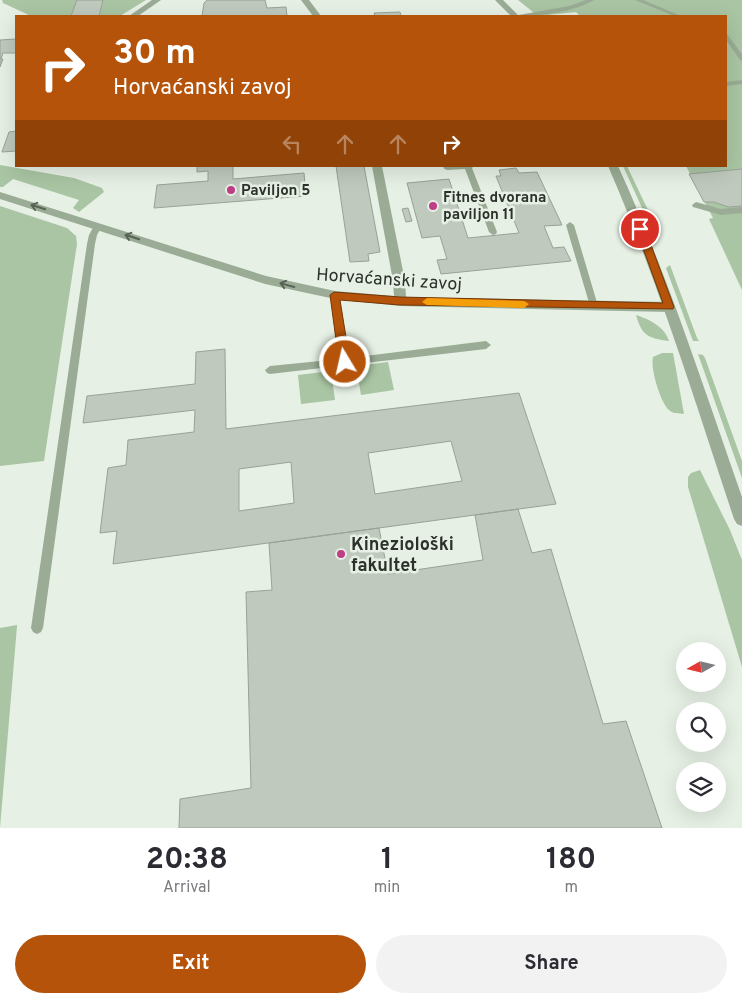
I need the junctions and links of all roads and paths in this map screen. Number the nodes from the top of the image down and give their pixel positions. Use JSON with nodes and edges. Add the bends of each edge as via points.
{"nodes":[{"id":1,"x":157,"y":0,"type":"edge"},
{"id":2,"x":305,"y":0,"type":"edge"},
{"id":3,"x":491,"y":0,"type":"edge"},
{"id":4,"x":498,"y":0,"type":"edge"},
{"id":5,"x":591,"y":0,"type":"edge"},
{"id":6,"x":638,"y":0,"type":"edge"},
{"id":7,"x":134,"y":15,"type":"edge"},
{"id":8,"x":316,"y":15,"type":"edge"},
{"id":9,"x":506,"y":15,"type":"edge"},
{"id":10,"x":514,"y":15,"type":"edge"},
{"id":11,"x":522,"y":15,"type":"edge"},
{"id":12,"x":676,"y":15,"type":"edge"},
{"id":13,"x":727,"y":36,"type":"edge"},
{"id":14,"x":742,"y":59,"type":"edge"},
{"id":15,"x":742,"y":82,"type":"edge"},
{"id":16,"x":727,"y":84,"type":"edge"},
{"id":17,"x":376,"y":167,"type":"edge"},
{"id":18,"x":458,"y":167,"type":"edge"},
{"id":19,"x":470,"y":167,"type":"edge"},
{"id":20,"x":613,"y":167,"type":"edge"},
{"id":21,"x":447,"y":168,"type":"dead end"},
{"id":22,"x":0,"y":195,"type":"edge"},
{"id":23,"x":696,"y":205,"type":"dead end"},
{"id":24,"x":742,"y":210,"type":"edge"},
{"id":25,"x":570,"y":225,"type":"dead end"},
{"id":26,"x":98,"y":226,"type":"junction"},
{"id":27,"x":493,"y":232,"type":"dead end"},
{"id":28,"x":334,"y":295,"type":"junction"},
{"id":29,"x":400,"y":301,"type":"junction"},
{"id":30,"x":594,"y":306,"type":"junction"},
{"id":31,"x":669,"y":307,"type":"junction"},
{"id":32,"x":486,"y":345,"type":"dead end"},
{"id":33,"x":345,"y":362,"type":"junction"},
{"id":34,"x":270,"y":370,"type":"dead end"},
{"id":35,"x":742,"y":519,"type":"edge"},
{"id":36,"x":37,"y":628,"type":"dead end"}],
"edges":[{"from":1,"to":7,"type":"street"},
{"from":2,"to":8,"type":"street"},
{"from":3,"to":9,"type":"street"},
{"from":4,"to":10,"type":"street"},
{"from":5,"to":11,"type":"lane","via":[[570,8]]},
{"from":6,"to":12,"type":"lane"},
{"from":13,"to":14,"type":"lane","via":[[734,39]]},
{"from":15,"to":16,"type":"lane"},
{"from":17,"to":29,"type":"street","via":[[399,281]]},
{"from":18,"to":21,"type":"lane"},
{"from":19,"to":27,"type":"lane"},
{"from":20,"to":31,"type":"street"},
{"from":26,"to":22,"type":"street","name":"Horvaćanski zavoj","one_way":true},
{"from":23,"to":24,"type":"lane","via":[[721,212]]},
{"from":25,"to":30,"type":"lane"},
{"from":28,"to":26,"type":"street","name":"Horvaćanski zavoj","one_way":true,"via":[[265,280]]},
{"from":26,"to":36,"type":"lane","via":[[93,235]]},
{"from":28,"to":29,"type":"street","name":"Horvaćanski zavoj"},
{"from":28,"to":33,"type":"lane"},
{"from":29,"to":30,"type":"street","name":"Horvaćanski zavoj"},
{"from":30,"to":31,"type":"street","name":"Horvaćanski zavoj"},
{"from":31,"to":35,"type":"street"},
{"from":32,"to":33,"type":"lane"},
{"from":33,"to":34,"type":"lane"}]}
